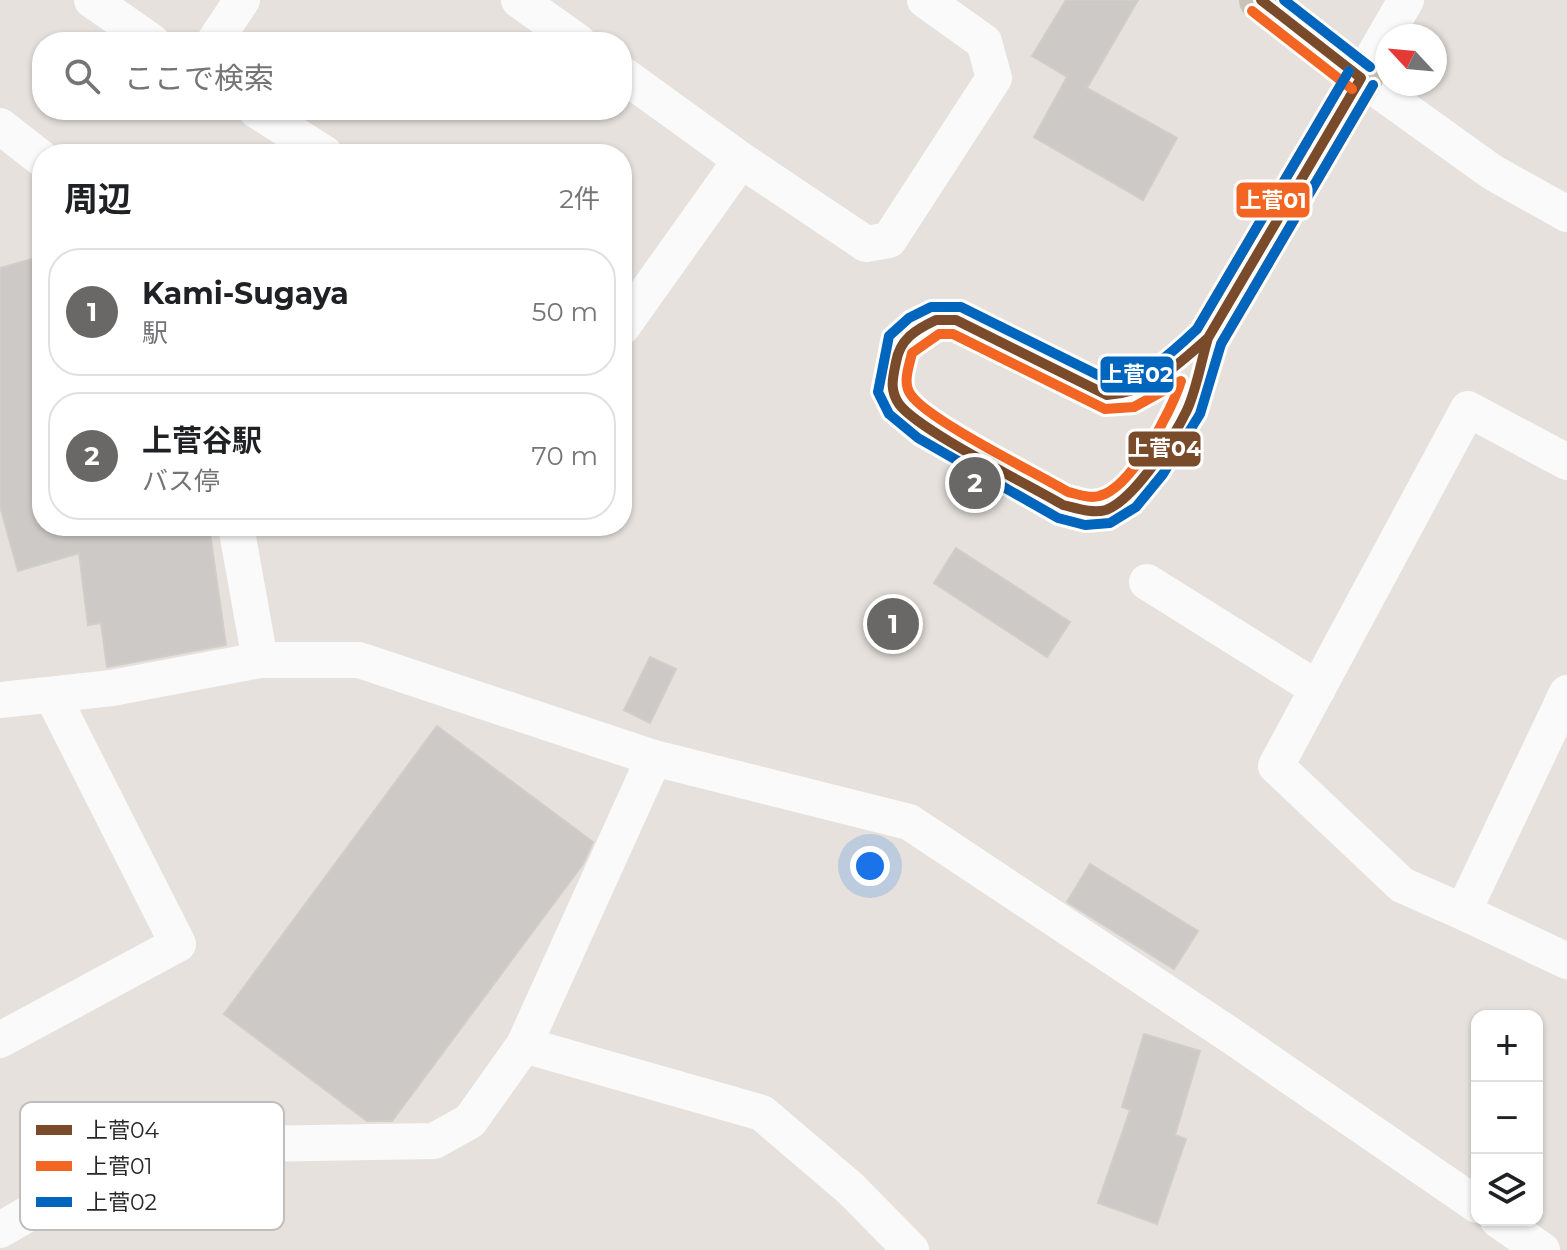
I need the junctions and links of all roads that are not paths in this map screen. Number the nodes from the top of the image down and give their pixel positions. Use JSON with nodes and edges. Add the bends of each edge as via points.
{"nodes":[{"id":1,"x":92,"y":0,"type":"edge"},
{"id":2,"x":242,"y":0,"type":"edge"},
{"id":3,"x":519,"y":0,"type":"edge"},
{"id":4,"x":925,"y":0,"type":"edge"},
{"id":5,"x":1261,"y":0,"type":"edge"},
{"id":6,"x":1406,"y":0,"type":"edge"},
{"id":7,"x":138,"y":32,"type":"edge"},
{"id":8,"x":221,"y":32,"type":"edge"},
{"id":9,"x":564,"y":32,"type":"edge"},
{"id":10,"x":1361,"y":78,"type":"junction"},
{"id":11,"x":632,"y":81,"type":"edge"},
{"id":12,"x":272,"y":120,"type":"edge"},
{"id":13,"x":0,"y":126,"type":"edge"},
{"id":14,"x":309,"y":144,"type":"edge"},
{"id":15,"x":32,"y":151,"type":"edge"},
{"id":16,"x":741,"y":160,"type":"junction"},
{"id":17,"x":1567,"y":214,"type":"edge"},
{"id":18,"x":632,"y":313,"type":"edge"},
{"id":19,"x":1208,"y":338,"type":"dead end"},
{"id":20,"x":1567,"y":462,"type":"edge"},
{"id":21,"x":238,"y":536,"type":"edge"},
{"id":22,"x":1147,"y":582,"type":"dead end"},
{"id":23,"x":260,"y":660,"type":"junction"},
{"id":24,"x":1318,"y":689,"type":"junction"},
{"id":25,"x":1567,"y":693,"type":"edge"},
{"id":26,"x":52,"y":695,"type":"junction"},
{"id":27,"x":0,"y":700,"type":"edge"},
{"id":28,"x":654,"y":758,"type":"junction"},
{"id":29,"x":1463,"y":912,"type":"junction"},
{"id":30,"x":1567,"y":961,"type":"edge"},
{"id":31,"x":0,"y":1040,"type":"edge"},
{"id":32,"x":524,"y":1045,"type":"junction"},
{"id":33,"x":284,"y":1143,"type":"edge"},
{"id":34,"x":1471,"y":1201,"type":"edge"},
{"id":35,"x":20,"y":1218,"type":"edge"},
{"id":36,"x":1507,"y":1226,"type":"edge"},
{"id":37,"x":0,"y":1230,"type":"edge"},
{"id":38,"x":911,"y":1250,"type":"edge"},
{"id":39,"x":1542,"y":1250,"type":"edge"}],
"edges":[{"from":1,"to":7,"type":"street"},
{"from":2,"to":8,"type":"street"},
{"from":3,"to":9,"type":"street"},
{"from":4,"to":16,"type":"street","via":[[984,42],[994,78],[889,240],[866,244]]},
{"from":5,"to":10,"type":"main road"},
{"from":6,"to":10,"type":"street"},
{"from":10,"to":17,"type":"street","via":[[1492,172]]},
{"from":10,"to":19,"type":"main road"},
{"from":11,"to":16,"type":"street"},
{"from":12,"to":14,"type":"street"},
{"from":13,"to":15,"type":"street"},
{"from":16,"to":18,"type":"street"},
{"from":20,"to":24,"type":"street","via":[[1468,409]]},
{"from":21,"to":23,"type":"street"},
{"from":22,"to":24,"type":"street"},
{"from":23,"to":26,"type":"street"},
{"from":23,"to":28,"type":"street","via":[[359,660]]},
{"from":24,"to":29,"type":"street","via":[[1276,766],[1402,885]]},
{"from":25,"to":29,"type":"street"},
{"from":26,"to":27,"type":"street"},
{"from":26,"to":31,"type":"street","via":[[178,944]]},
{"from":28,"to":32,"type":"street"},
{"from":28,"to":34,"type":"street","via":[[909,822]]},
{"from":29,"to":30,"type":"street"},
{"from":32,"to":33,"type":"street","via":[[470,1121],[434,1141]]},
{"from":32,"to":38,"type":"street","via":[[762,1113],[851,1189]]},
{"from":35,"to":37,"type":"street"},
{"from":36,"to":39,"type":"street"}]}
